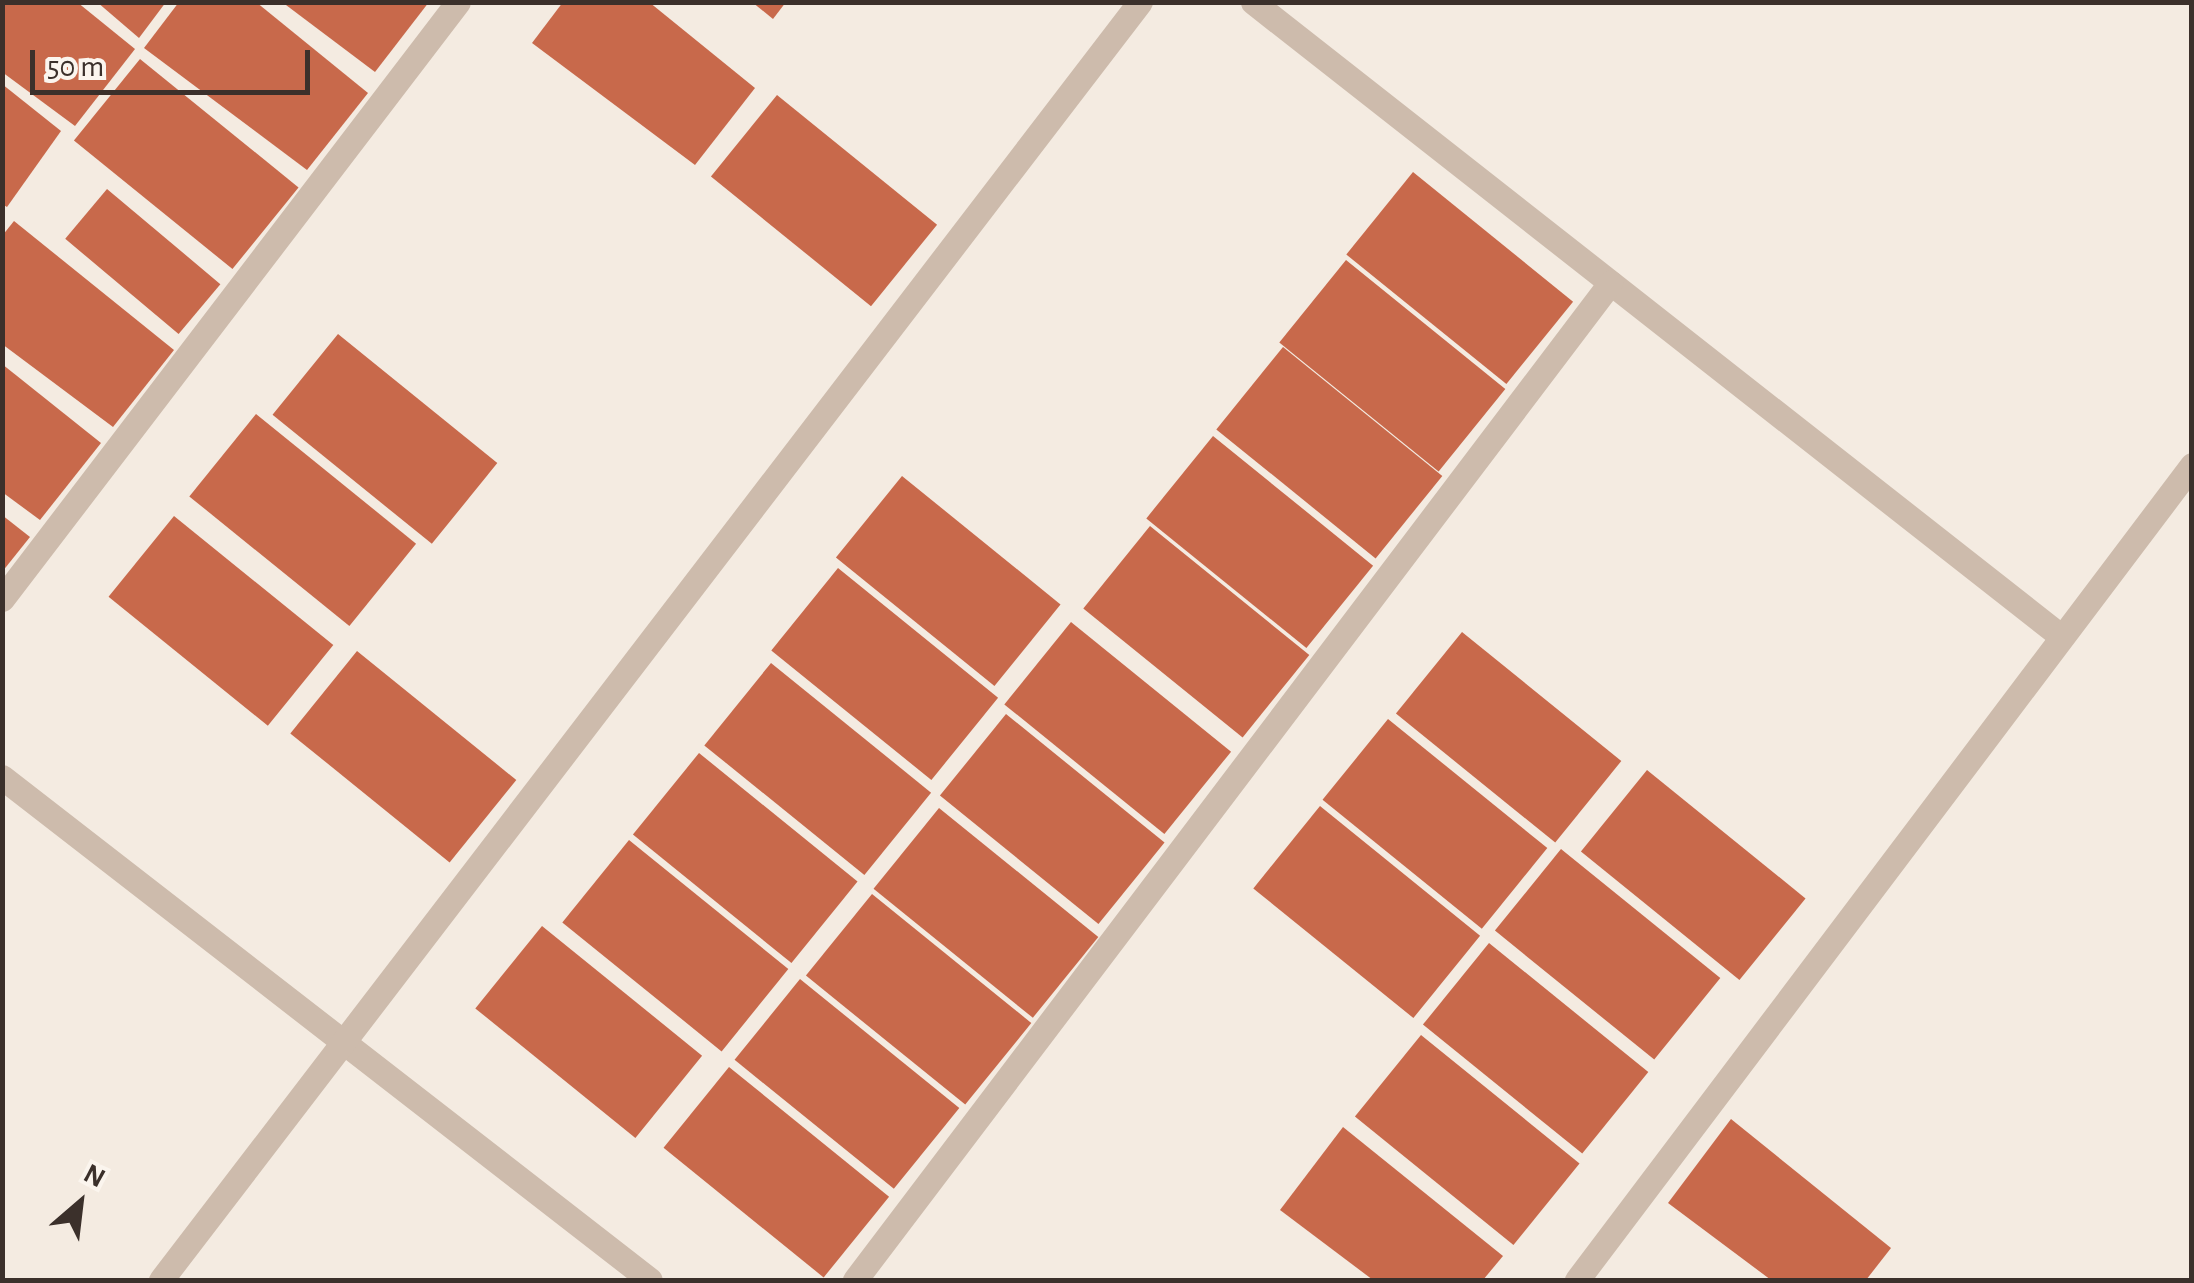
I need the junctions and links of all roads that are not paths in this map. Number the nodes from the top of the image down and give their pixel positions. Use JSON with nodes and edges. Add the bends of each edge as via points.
{"nodes":[{"id":1,"x":458,"y":2,"type":"edge"},
{"id":2,"x":1140,"y":2,"type":"edge"},
{"id":3,"x":1253,"y":2,"type":"edge"},
{"id":4,"x":1610,"y":283,"type":"junction"},
{"id":5,"x":2192,"y":464,"type":"edge"},
{"id":6,"x":2,"y":599,"type":"edge"},
{"id":7,"x":2062,"y":637,"type":"junction"},
{"id":8,"x":2,"y":777,"type":"edge"},
{"id":9,"x":341,"y":1040,"type":"junction"},
{"id":10,"x":162,"y":1280,"type":"edge"},
{"id":11,"x":650,"y":1280,"type":"edge"},
{"id":12,"x":856,"y":1280,"type":"edge"},
{"id":13,"x":1577,"y":1280,"type":"edge"}],
"edges":[{"from":1,"to":6,"type":"street"},
{"from":2,"to":9,"type":"street"},
{"from":3,"to":4,"type":"street"},
{"from":4,"to":7,"type":"street"},
{"from":4,"to":12,"type":"street"},
{"from":5,"to":7,"type":"street"},
{"from":7,"to":13,"type":"street"},
{"from":8,"to":9,"type":"street"},
{"from":9,"to":10,"type":"street"},
{"from":9,"to":11,"type":"street"}]}
